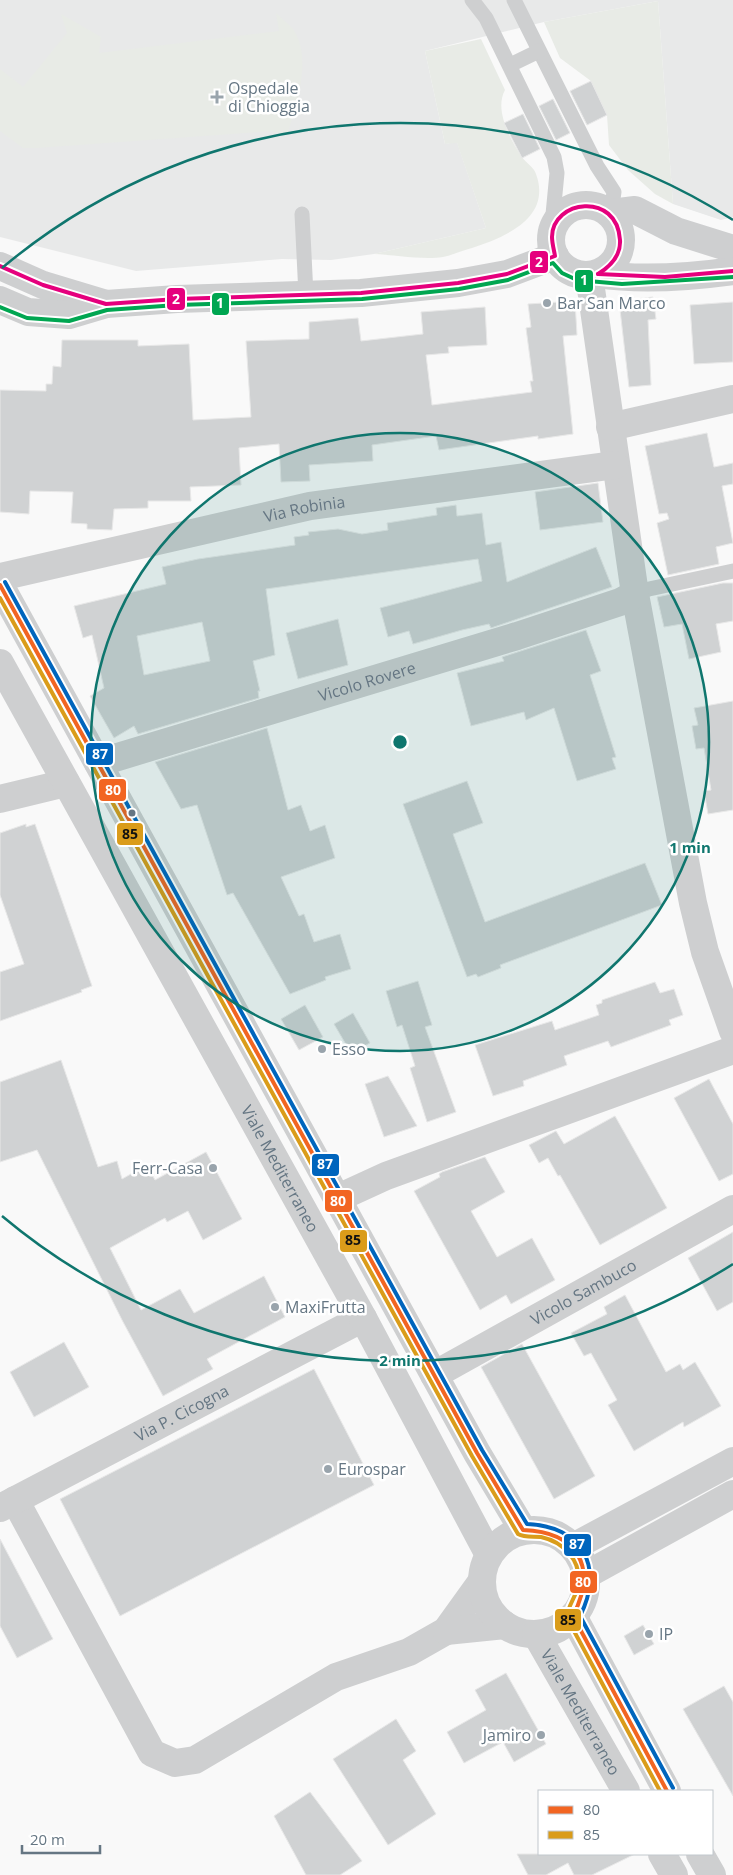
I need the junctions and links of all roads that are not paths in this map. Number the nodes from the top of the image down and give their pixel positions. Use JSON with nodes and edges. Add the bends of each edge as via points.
{"nodes":[{"id":1,"x":472,"y":0,"type":"edge"},
{"id":2,"x":514,"y":0,"type":"edge"},
{"id":3,"x":539,"y":51,"type":"junction"},
{"id":4,"x":510,"y":65,"type":"junction"},
{"id":5,"x":302,"y":214,"type":"dead end"},
{"id":6,"x":611,"y":214,"type":"junction"},
{"id":7,"x":553,"y":246,"type":"junction"},
{"id":8,"x":733,"y":249,"type":"edge"},
{"id":9,"x":0,"y":266,"type":"edge"},
{"id":10,"x":733,"y":271,"type":"edge"},
{"id":11,"x":593,"y":274,"type":"junction"},
{"id":12,"x":306,"y":295,"type":"junction"},
{"id":13,"x":0,"y":300,"type":"edge"},
{"id":14,"x":106,"y":304,"type":"junction"},
{"id":15,"x":28,"y":312,"type":"junction"},
{"id":16,"x":0,"y":320,"type":"edge"},
{"id":17,"x":733,"y":399,"type":"edge"},
{"id":18,"x":610,"y":426,"type":"junction"},
{"id":19,"x":615,"y":465,"type":"junction"},
{"id":20,"x":733,"y":571,"type":"edge"},
{"id":21,"x":0,"y":577,"type":"edge"},
{"id":22,"x":0,"y":585,"type":"edge"},
{"id":23,"x":635,"y":594,"type":"junction"},
{"id":24,"x":0,"y":663,"type":"edge"},
{"id":25,"x":98,"y":763,"type":"junction"},
{"id":26,"x":66,"y":783,"type":"junction"},
{"id":27,"x":0,"y":799,"type":"edge"},
{"id":28,"x":731,"y":1021,"type":"edge"},
{"id":29,"x":733,"y":1050,"type":"edge"},
{"id":30,"x":338,"y":1198,"type":"junction"},
{"id":31,"x":733,"y":1209,"type":"edge"},
{"id":32,"x":363,"y":1318,"type":"junction"},
{"id":33,"x":434,"y":1375,"type":"junction"},
{"id":34,"x":733,"y":1461,"type":"edge"},
{"id":35,"x":733,"y":1494,"type":"edge"},
{"id":36,"x":8,"y":1504,"type":"edge"},
{"id":37,"x":523,"y":1530,"type":"junction"},
{"id":38,"x":573,"y":1547,"type":"junction"},
{"id":39,"x":489,"y":1554,"type":"junction"},
{"id":40,"x":586,"y":1575,"type":"junction"},
{"id":41,"x":482,"y":1581,"type":"junction"},
{"id":42,"x":573,"y":1616,"type":"junction"},
{"id":43,"x":505,"y":1625,"type":"junction"},
{"id":44,"x":446,"y":1631,"type":"junction"},
{"id":45,"x":536,"y":1634,"type":"junction"},
{"id":46,"x":625,"y":1790,"type":"edge"},
{"id":47,"x":666,"y":1790,"type":"edge"},
{"id":48,"x":663,"y":1855,"type":"edge"},
{"id":49,"x":701,"y":1855,"type":"edge"},
{"id":50,"x":674,"y":1875,"type":"edge"},
{"id":51,"x":712,"y":1875,"type":"edge"}],
"edges":[{"from":1,"to":4,"type":"lane","via":[[486,18]]},
{"from":2,"to":3,"type":"lane"},
{"from":3,"to":4,"type":"lane"},
{"from":3,"to":6,"type":"lane","via":[[597,166],[614,192]]},
{"from":4,"to":7,"type":"lane","via":[[554,157],[557,173]]},
{"from":5,"to":12,"type":"lane"},
{"from":6,"to":7,"type":"street","via":[[588,204],[578,205],[560,216]]},
{"from":6,"to":8,"type":"street","via":[[635,210],[676,231]]},
{"from":6,"to":11,"type":"street","via":[[618,225],[621,240],[618,254],[612,266]]},
{"from":7,"to":11,"type":"street","via":[[559,263],[572,272]]},
{"from":7,"to":12,"type":"street","via":[[508,274],[458,283]]},
{"from":9,"to":14,"type":"street","via":[[42,286]]},
{"from":10,"to":11,"type":"street","via":[[622,278]]},
{"from":11,"to":18,"type":"street"},
{"from":12,"to":14,"type":"street","via":[[178,298]]},
{"from":13,"to":15,"type":"street"},
{"from":14,"to":15,"type":"street","via":[[69,315]]},
{"from":15,"to":16,"type":"street"},
{"from":17,"to":18,"type":"street"},
{"from":18,"to":19,"type":"street"},
{"from":19,"to":21,"type":"street","name":"Via Robinia","via":[[310,506]]},
{"from":19,"to":23,"type":"street"},
{"from":20,"to":23,"type":"lane"},
{"from":22,"to":25,"type":"street"},
{"from":23,"to":25,"type":"street","name":"Vicolo Rovere","via":[[620,602],[517,636]]},
{"from":23,"to":28,"type":"street","via":[[704,952]]},
{"from":24,"to":26,"type":"street","name":"Viale Mediterraneo"},
{"from":25,"to":30,"type":"street"},
{"from":26,"to":27,"type":"street"},
{"from":26,"to":32,"type":"street","name":"Viale Mediterraneo"},
{"from":29,"to":30,"type":"street","via":[[386,1176]]},
{"from":30,"to":33,"type":"street"},
{"from":31,"to":33,"type":"street","name":"Vicolo Sambuco"},
{"from":32,"to":36,"type":"street","name":"Via P. Cicogna"},
{"from":32,"to":39,"type":"street","name":"Viale Mediterraneo"},
{"from":33,"to":37,"type":"street"},
{"from":34,"to":38,"type":"street"},
{"from":35,"to":40,"type":"street"},
{"from":36,"to":44,"type":"street","via":[[152,1753],[175,1764],[195,1760],[336,1677],[409,1652]]},
{"from":37,"to":38,"type":"street","via":[[551,1532]]},
{"from":37,"to":39,"type":"street","via":[[510,1535]]},
{"from":38,"to":40,"type":"street","via":[[582,1560]]},
{"from":39,"to":41,"type":"street"},
{"from":40,"to":42,"type":"street","via":[[582,1604]]},
{"from":41,"to":43,"type":"street","via":[[487,1604],[493,1615]]},
{"from":41,"to":44,"type":"street"},
{"from":42,"to":45,"type":"street","via":[[556,1628]]},
{"from":42,"to":47,"type":"street"},
{"from":43,"to":44,"type":"street"},
{"from":43,"to":45,"type":"street"},
{"from":45,"to":46,"type":"street","name":"Viale Mediterraneo"},
{"from":48,"to":50,"type":"street"},
{"from":49,"to":51,"type":"street"}]}
